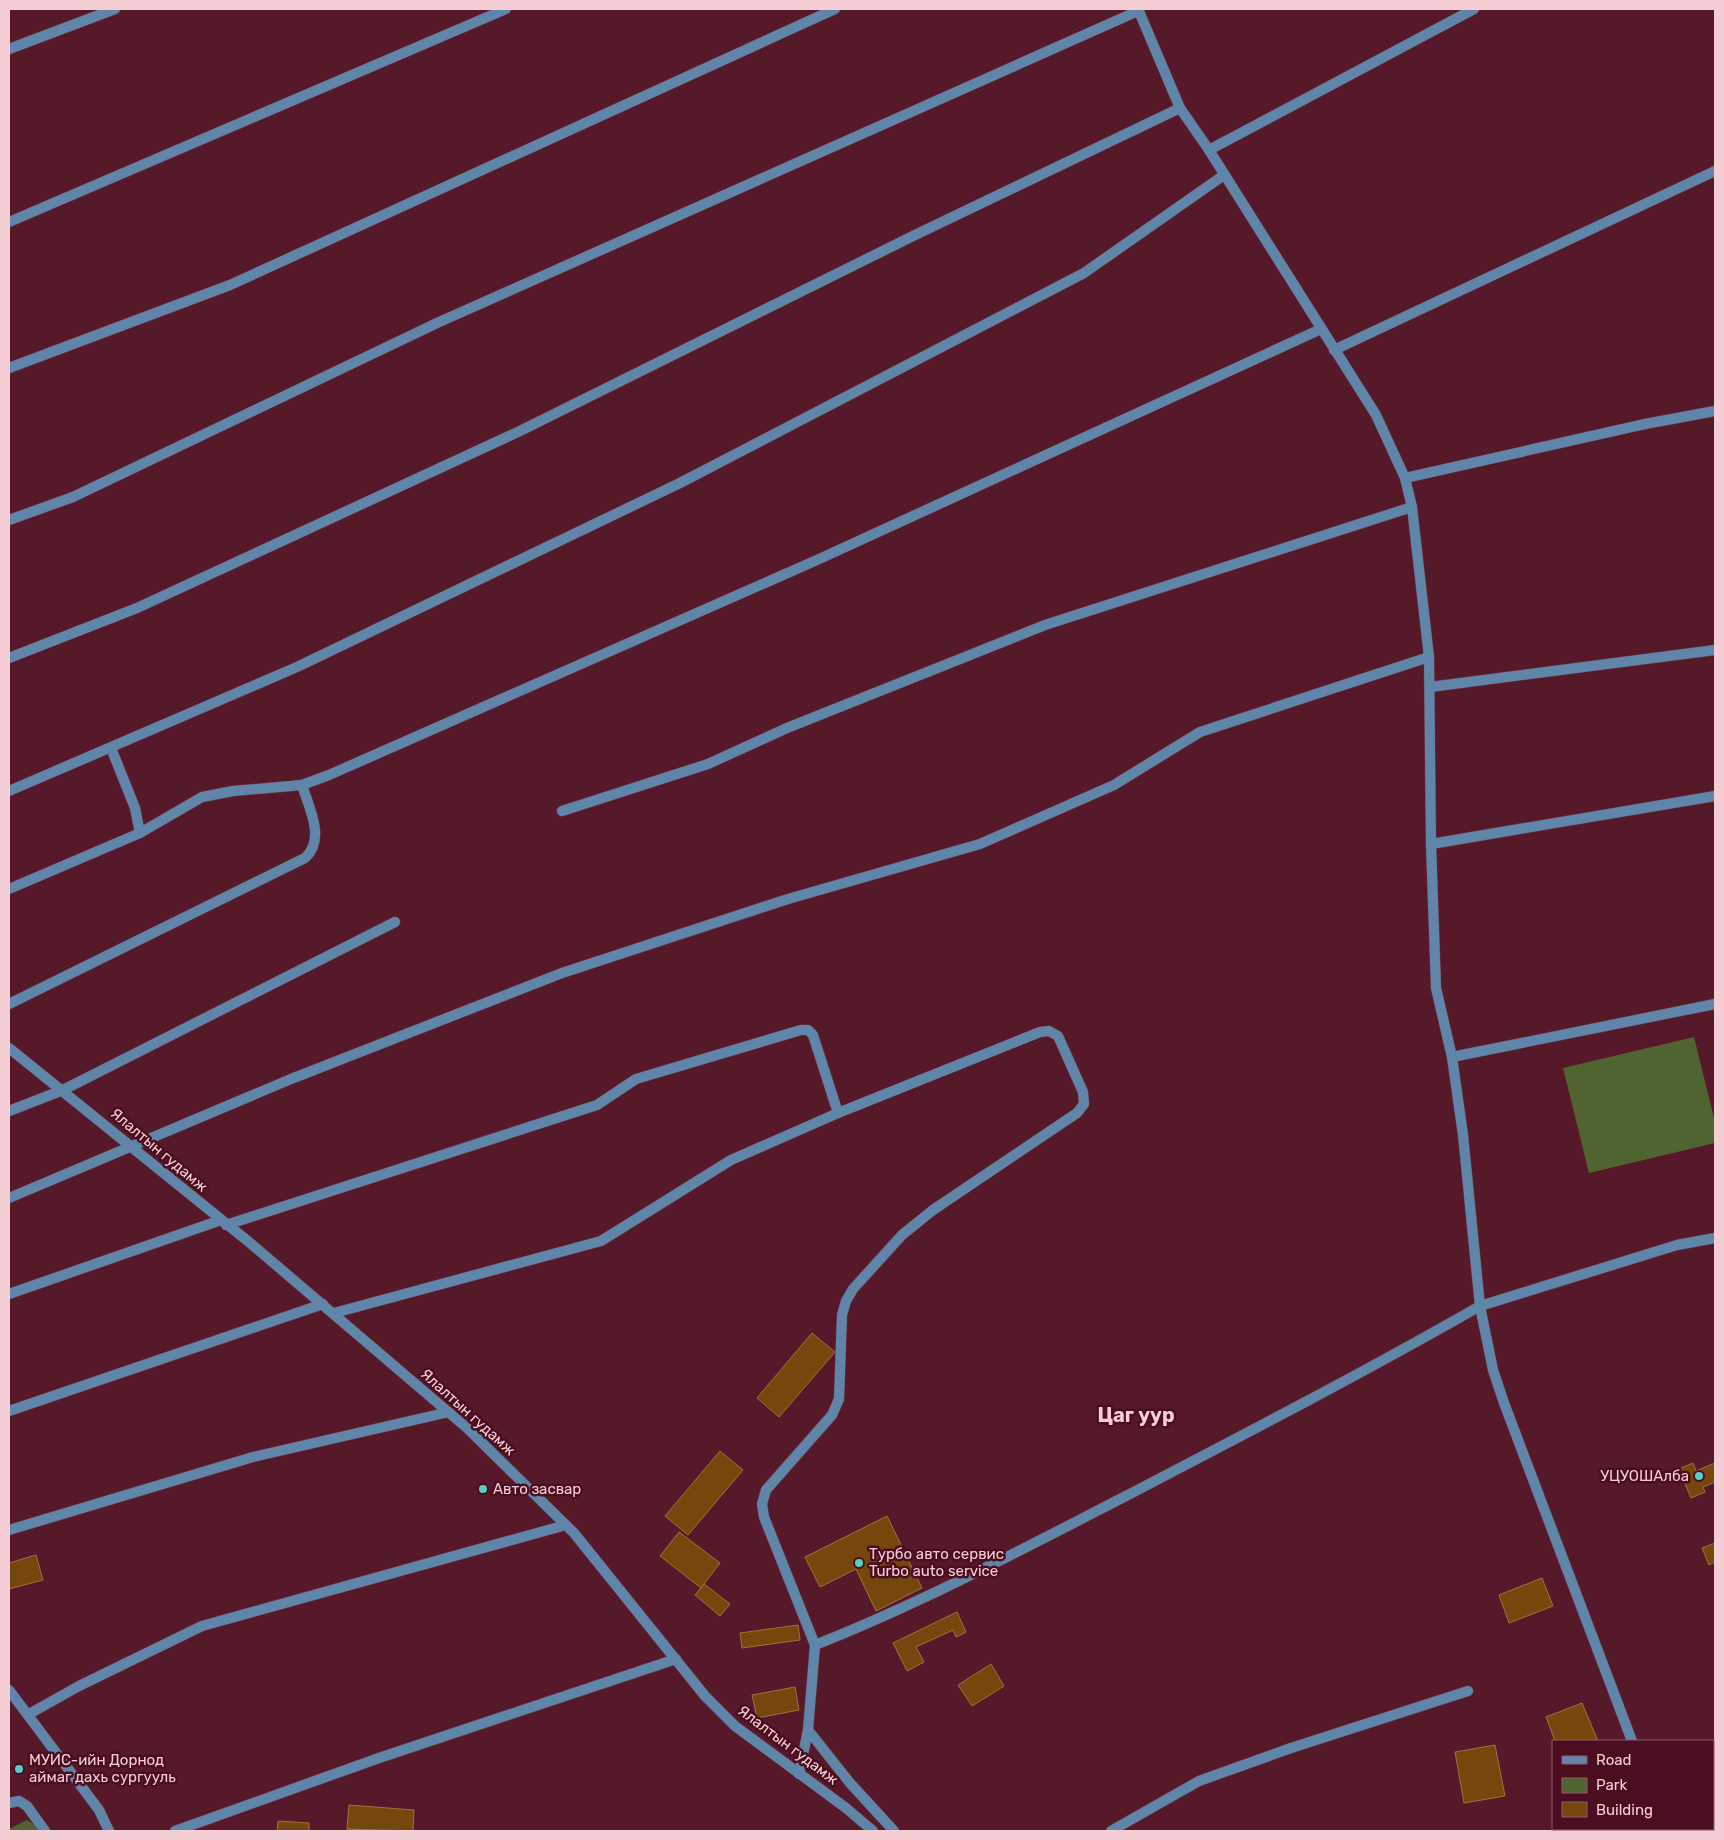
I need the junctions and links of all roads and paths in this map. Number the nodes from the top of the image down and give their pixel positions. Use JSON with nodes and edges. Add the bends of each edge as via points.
{"nodes":[{"id":1,"x":115,"y":9,"type":"edge"},
{"id":2,"x":506,"y":9,"type":"edge"},
{"id":3,"x":835,"y":9,"type":"edge"},
{"id":4,"x":1474,"y":9,"type":"edge"},
{"id":5,"x":1138,"y":10,"type":"edge"},
{"id":6,"x":9,"y":49,"type":"edge"},
{"id":7,"x":1180,"y":108,"type":"junction"},
{"id":8,"x":1209,"y":150,"type":"junction"},
{"id":9,"x":1715,"y":171,"type":"edge"},
{"id":10,"x":1224,"y":174,"type":"junction"},
{"id":11,"x":9,"y":222,"type":"edge"},
{"id":12,"x":1321,"y":329,"type":"junction"},
{"id":13,"x":1334,"y":350,"type":"junction"},
{"id":14,"x":9,"y":368,"type":"edge"},
{"id":15,"x":1715,"y":411,"type":"edge"},
{"id":16,"x":1405,"y":478,"type":"junction"},
{"id":17,"x":1412,"y":507,"type":"junction"},
{"id":18,"x":9,"y":520,"type":"edge"},
{"id":19,"x":1715,"y":650,"type":"edge"},
{"id":20,"x":1429,"y":657,"type":"junction"},
{"id":21,"x":9,"y":658,"type":"edge"},
{"id":22,"x":1430,"y":687,"type":"junction"},
{"id":23,"x":111,"y":748,"type":"junction"},
{"id":24,"x":302,"y":785,"type":"junction"},
{"id":25,"x":9,"y":791,"type":"edge"},
{"id":26,"x":1715,"y":796,"type":"edge"},
{"id":27,"x":562,"y":811,"type":"dead end"},
{"id":28,"x":140,"y":833,"type":"junction"},
{"id":29,"x":1431,"y":844,"type":"junction"},
{"id":30,"x":9,"y":890,"type":"edge"},
{"id":31,"x":395,"y":922,"type":"dead end"},
{"id":32,"x":9,"y":1004,"type":"edge"},
{"id":33,"x":1715,"y":1004,"type":"edge"},
{"id":34,"x":9,"y":1048,"type":"edge"},
{"id":35,"x":1452,"y":1057,"type":"junction"},
{"id":36,"x":64,"y":1090,"type":"junction"},
{"id":37,"x":9,"y":1111,"type":"edge"},
{"id":38,"x":838,"y":1113,"type":"junction"},
{"id":39,"x":132,"y":1147,"type":"junction"},
{"id":40,"x":9,"y":1198,"type":"edge"},
{"id":41,"x":223,"y":1223,"type":"junction"},
{"id":42,"x":1715,"y":1238,"type":"edge"},
{"id":43,"x":9,"y":1294,"type":"edge"},
{"id":44,"x":323,"y":1304,"type":"junction"},
{"id":45,"x":1480,"y":1306,"type":"junction"},
{"id":46,"x":334,"y":1313,"type":"junction"},
{"id":47,"x":9,"y":1411,"type":"edge"},
{"id":48,"x":449,"y":1412,"type":"junction"},
{"id":49,"x":566,"y":1525,"type":"junction"},
{"id":50,"x":9,"y":1530,"type":"edge"},
{"id":51,"x":815,"y":1645,"type":"junction"},
{"id":52,"x":676,"y":1659,"type":"junction"},
{"id":53,"x":9,"y":1690,"type":"edge"},
{"id":54,"x":1468,"y":1691,"type":"dead end"},
{"id":55,"x":29,"y":1714,"type":"junction"},
{"id":56,"x":808,"y":1730,"type":"junction"},
{"id":57,"x":1632,"y":1740,"type":"edge"},
{"id":58,"x":799,"y":1774,"type":"junction"},
{"id":59,"x":9,"y":1803,"type":"edge"},
{"id":60,"x":44,"y":1831,"type":"edge"},
{"id":61,"x":110,"y":1831,"type":"edge"},
{"id":62,"x":175,"y":1831,"type":"edge"},
{"id":63,"x":873,"y":1831,"type":"edge"},
{"id":64,"x":894,"y":1831,"type":"edge"},
{"id":65,"x":1111,"y":1831,"type":"edge"}],
"edges":[{"from":1,"to":6,"type":"street"},
{"from":2,"to":11,"type":"street"},
{"from":3,"to":14,"type":"street","via":[[230,285]]},
{"from":4,"to":8,"type":"street"},
{"from":5,"to":7,"type":"street"},
{"from":5,"to":18,"type":"street","via":[[437,324],[73,497]]},
{"from":7,"to":8,"type":"street"},
{"from":7,"to":21,"type":"street","via":[[906,239],[520,431],[136,608]]},
{"from":8,"to":10,"type":"street"},
{"from":9,"to":13,"type":"street"},
{"from":10,"to":12,"type":"street"},
{"from":10,"to":23,"type":"street","via":[[1084,273],[697,474],[297,667]]},
{"from":12,"to":13,"type":"street"},
{"from":12,"to":24,"type":"street","via":[[818,560]]},
{"from":13,"to":16,"type":"street","via":[[1376,416]]},
{"from":15,"to":16,"type":"street"},
{"from":16,"to":17,"type":"street"},
{"from":17,"to":20,"type":"street"},
{"from":17,"to":27,"type":"street","via":[[1045,625],[787,728],[708,764]]},
{"from":19,"to":22,"type":"street"},
{"from":20,"to":22,"type":"street"},
{"from":20,"to":39,"type":"street","via":[[1200,732],[1114,786],[980,844],[788,899],[562,973],[291,1079]]},
{"from":22,"to":29,"type":"street"},
{"from":23,"to":25,"type":"street"},
{"from":23,"to":28,"type":"street","via":[[135,808]]},
{"from":24,"to":28,"type":"street","via":[[202,797]]},
{"from":24,"to":32,"type":"street","via":[[316,832],[312,851],[305,858]]},
{"from":26,"to":29,"type":"street"},
{"from":28,"to":30,"type":"street"},
{"from":29,"to":35,"type":"street","via":[[1436,988]]},
{"from":31,"to":36,"type":"street"},
{"from":33,"to":35,"type":"street"},
{"from":34,"to":36,"type":"street","name":"Ялалтын гудамж"},
{"from":35,"to":45,"type":"street"},
{"from":36,"to":37,"type":"street"},
{"from":36,"to":39,"type":"street","name":"Ялалтын гудамж"},
{"from":38,"to":41,"type":"street","via":[[813,1035],[808,1030],[801,1030],[636,1079],[597,1105]]},
{"from":38,"to":46,"type":"street","via":[[731,1160],[601,1240]]},
{"from":38,"to":51,"type":"street","via":[[1049,1031],[1058,1036],[1083,1092],[1084,1104],[1077,1113],[933,1210],[902,1235],[853,1289],[846,1302],[842,1315],[839,1400],[832,1416],[766,1490],[762,1504],[764,1517]]},
{"from":39,"to":40,"type":"street"},
{"from":39,"to":41,"type":"street","name":"Ялалтын гудамж"},
{"from":41,"to":43,"type":"street"},
{"from":41,"to":44,"type":"street","name":"Ялалтын гудамж"},
{"from":42,"to":45,"type":"street","via":[[1677,1245]]},
{"from":44,"to":46,"type":"street","name":"Ялалтын гудамж"},
{"from":44,"to":47,"type":"street"},
{"from":45,"to":51,"type":"street","via":[[1398,1353],[1043,1538],[862,1626]]},
{"from":45,"to":57,"type":"street","via":[[1493,1370],[1504,1403]]},
{"from":46,"to":48,"type":"street","name":"Ялалтын гудамж"},
{"from":48,"to":49,"type":"street","name":"Ялалтын гудамж"},
{"from":48,"to":50,"type":"street","via":[[253,1457]]},
{"from":49,"to":52,"type":"street","name":"Ялалтын гудамж"},
{"from":49,"to":55,"type":"street","via":[[202,1626]]},
{"from":51,"to":56,"type":"street"},
{"from":52,"to":58,"type":"street","name":"Ялалтын гудамж","via":[[705,1696],[735,1726]]},
{"from":52,"to":62,"type":"street","via":[[379,1758]]},
{"from":53,"to":55,"type":"street"},
{"from":54,"to":65,"type":"street","via":[[1199,1781]]},
{"from":55,"to":61,"type":"street","via":[[99,1810]]},
{"from":56,"to":58,"type":"street"},
{"from":56,"to":64,"type":"street","via":[[850,1784]]},
{"from":58,"to":63,"type":"street","name":"Ялалтын гудамж"},
{"from":59,"to":60,"type":"street","via":[[19,1801],[27,1806]]}]}
